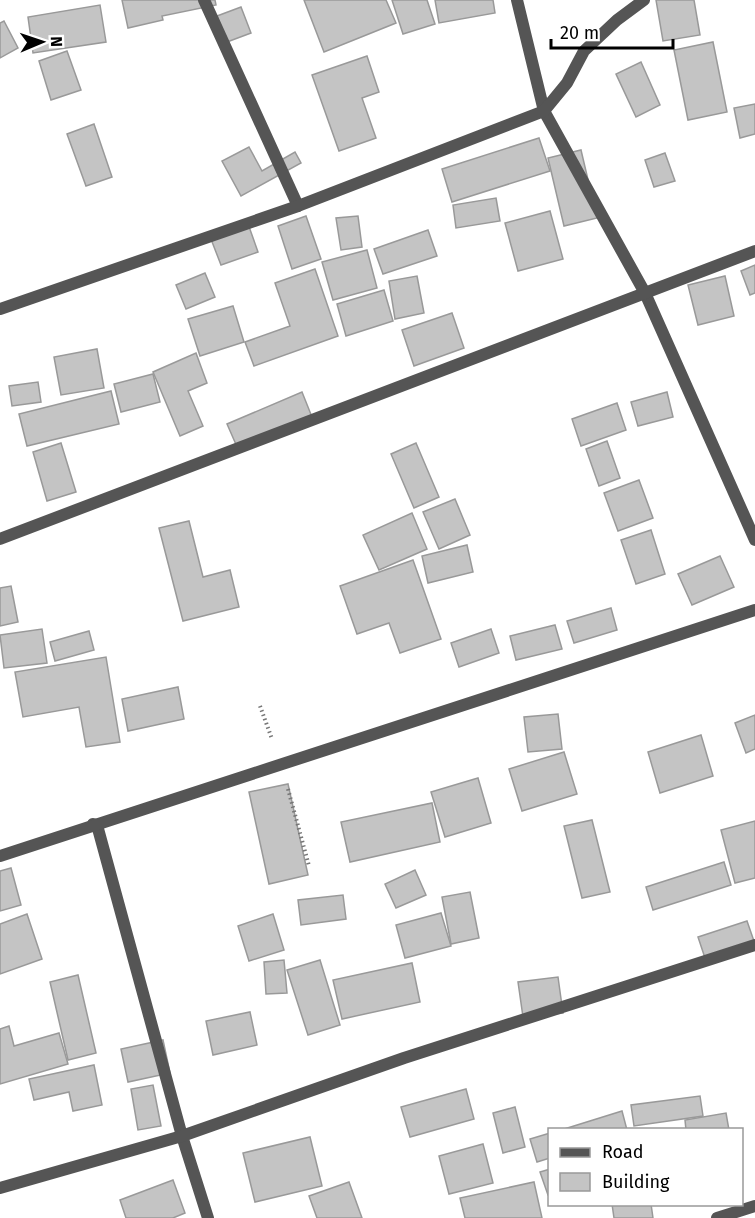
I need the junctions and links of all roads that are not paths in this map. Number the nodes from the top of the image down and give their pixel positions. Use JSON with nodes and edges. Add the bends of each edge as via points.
{"nodes":[{"id":1,"x":204,"y":0,"type":"edge"},
{"id":2,"x":517,"y":0,"type":"edge"},
{"id":3,"x":644,"y":0,"type":"edge"},
{"id":4,"x":544,"y":111,"type":"junction"},
{"id":5,"x":298,"y":206,"type":"junction"},
{"id":6,"x":755,"y":251,"type":"edge"},
{"id":7,"x":645,"y":293,"type":"junction"},
{"id":8,"x":0,"y":309,"type":"edge"},
{"id":9,"x":0,"y":539,"type":"edge"},
{"id":10,"x":755,"y":540,"type":"edge"},
{"id":11,"x":755,"y":610,"type":"edge"},
{"id":12,"x":95,"y":825,"type":"junction"},
{"id":13,"x":0,"y":856,"type":"edge"},
{"id":14,"x":755,"y":945,"type":"edge"},
{"id":15,"x":182,"y":1136,"type":"junction"},
{"id":16,"x":0,"y":1188,"type":"edge"},
{"id":17,"x":755,"y":1206,"type":"edge"},
{"id":18,"x":208,"y":1218,"type":"edge"},
{"id":19,"x":717,"y":1218,"type":"edge"}],
"edges":[{"from":1,"to":5,"type":"street"},
{"from":2,"to":4,"type":"street"},
{"from":3,"to":4,"type":"street","via":[[584,51],[567,83]]},
{"from":4,"to":5,"type":"street"},
{"from":4,"to":7,"type":"street"},
{"from":5,"to":8,"type":"street"},
{"from":6,"to":7,"type":"street"},
{"from":7,"to":9,"type":"street"},
{"from":7,"to":10,"type":"street"},
{"from":11,"to":12,"type":"street"},
{"from":12,"to":13,"type":"street"},
{"from":12,"to":15,"type":"street"},
{"from":14,"to":15,"type":"street","via":[[416,1054]]},
{"from":15,"to":16,"type":"street"},
{"from":15,"to":18,"type":"street"},
{"from":17,"to":19,"type":"street"}]}
